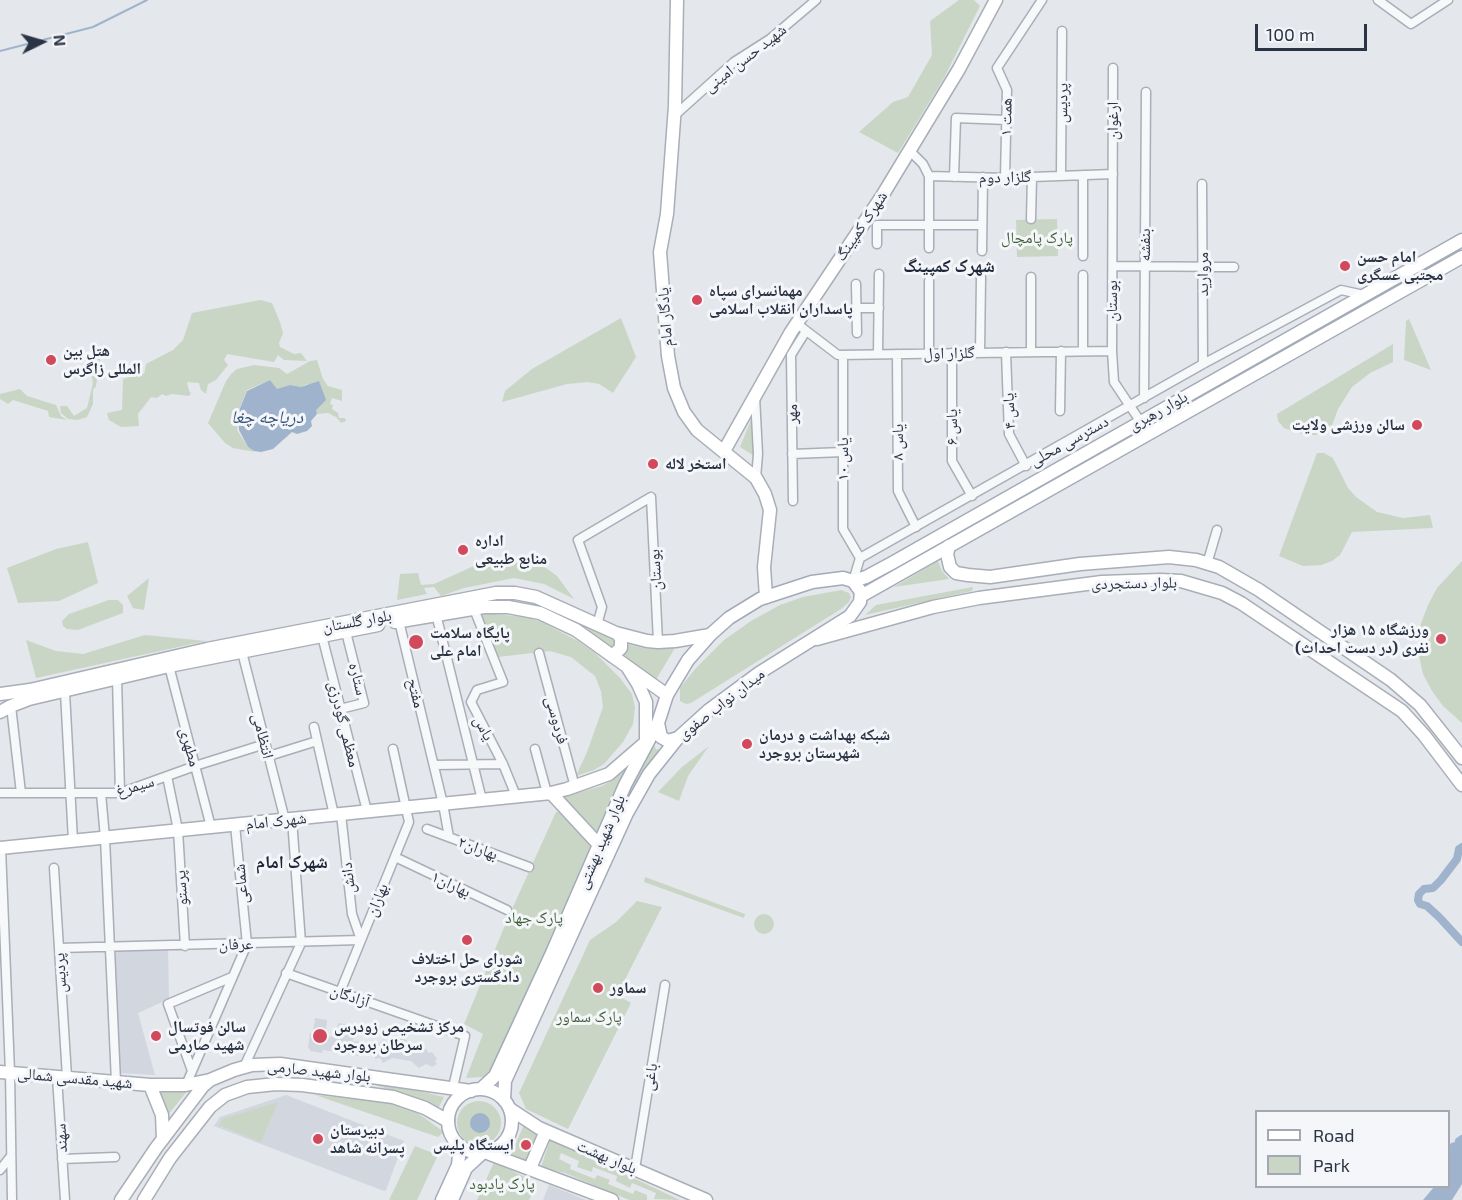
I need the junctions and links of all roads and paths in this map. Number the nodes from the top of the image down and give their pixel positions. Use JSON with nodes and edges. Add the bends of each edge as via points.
{"nodes":[{"id":1,"x":677,"y":0,"type":"edge"},
{"id":2,"x":816,"y":0,"type":"edge"},
{"id":3,"x":1042,"y":0,"type":"edge"},
{"id":4,"x":1378,"y":0,"type":"edge"},
{"id":5,"x":1448,"y":0,"type":"edge"},
{"id":6,"x":992,"y":2,"type":"edge"},
{"id":7,"x":1062,"y":31,"type":"dead end"},
{"id":8,"x":1113,"y":68,"type":"dead end"},
{"id":9,"x":1146,"y":92,"type":"dead end"},
{"id":10,"x":674,"y":116,"type":"junction"},
{"id":11,"x":1007,"y":120,"type":"junction"},
{"id":12,"x":909,"y":150,"type":"junction"},
{"id":13,"x":1113,"y":174,"type":"junction"},
{"id":14,"x":1083,"y":175,"type":"junction"},
{"id":15,"x":929,"y":176,"type":"junction"},
{"id":16,"x":1061,"y":176,"type":"junction"},
{"id":17,"x":954,"y":177,"type":"junction"},
{"id":18,"x":983,"y":177,"type":"junction"},
{"id":19,"x":1032,"y":177,"type":"junction"},
{"id":20,"x":1005,"y":178,"type":"junction"},
{"id":21,"x":1202,"y":184,"type":"dead end"},
{"id":22,"x":1031,"y":219,"type":"dead end"},
{"id":23,"x":929,"y":225,"type":"junction"},
{"id":24,"x":982,"y":225,"type":"junction"},
{"id":25,"x":1462,"y":240,"type":"edge"},
{"id":26,"x":877,"y":244,"type":"dead end"},
{"id":27,"x":929,"y":248,"type":"dead end"},
{"id":28,"x":982,"y":251,"type":"dead end"},
{"id":29,"x":1083,"y":255,"type":"dead end"},
{"id":30,"x":1462,"y":257,"type":"edge"},
{"id":31,"x":1113,"y":266,"type":"junction"},
{"id":32,"x":1144,"y":266,"type":"junction"},
{"id":33,"x":1203,"y":267,"type":"junction"},
{"id":34,"x":1234,"y":267,"type":"dead end"},
{"id":35,"x":879,"y":274,"type":"dead end"},
{"id":36,"x":1083,"y":275,"type":"dead end"},
{"id":37,"x":981,"y":277,"type":"dead end"},
{"id":38,"x":1031,"y":277,"type":"dead end"},
{"id":39,"x":928,"y":281,"type":"dead end"},
{"id":40,"x":856,"y":284,"type":"dead end"},
{"id":41,"x":1364,"y":295,"type":"junction"},
{"id":42,"x":856,"y":308,"type":"junction"},
{"id":43,"x":879,"y":308,"type":"junction"},
{"id":44,"x":801,"y":327,"type":"junction"},
{"id":45,"x":857,"y":333,"type":"dead end"},
{"id":46,"x":1061,"y":351,"type":"junction"},
{"id":47,"x":1083,"y":351,"type":"junction"},
{"id":48,"x":1112,"y":351,"type":"junction"},
{"id":49,"x":1006,"y":352,"type":"junction"},
{"id":50,"x":1031,"y":352,"type":"junction"},
{"id":51,"x":929,"y":353,"type":"junction"},
{"id":52,"x":952,"y":353,"type":"junction"},
{"id":53,"x":981,"y":353,"type":"junction"},
{"id":54,"x":879,"y":354,"type":"junction"},
{"id":55,"x":897,"y":354,"type":"junction"},
{"id":56,"x":843,"y":355,"type":"junction"},
{"id":57,"x":1203,"y":364,"type":"junction"},
{"id":58,"x":755,"y":396,"type":"junction"},
{"id":59,"x":1144,"y":398,"type":"junction"},
{"id":60,"x":1131,"y":407,"type":"junction"},
{"id":61,"x":1060,"y":411,"type":"dead end"},
{"id":62,"x":1140,"y":422,"type":"junction"},
{"id":63,"x":724,"y":451,"type":"junction"},
{"id":64,"x":843,"y":452,"type":"junction"},
{"id":65,"x":792,"y":454,"type":"junction"},
{"id":66,"x":1026,"y":466,"type":"junction"},
{"id":67,"x":756,"y":478,"type":"junction"},
{"id":68,"x":972,"y":496,"type":"junction"},
{"id":69,"x":793,"y":501,"type":"dead end"},
{"id":70,"x":916,"y":527,"type":"junction"},
{"id":71,"x":1217,"y":530,"type":"dead end"},
{"id":72,"x":949,"y":546,"type":"junction"},
{"id":73,"x":860,"y":558,"type":"junction"},
{"id":74,"x":1207,"y":564,"type":"junction"},
{"id":75,"x":853,"y":580,"type":"junction"},
{"id":76,"x":522,"y":594,"type":"junction"},
{"id":77,"x":861,"y":596,"type":"junction"},
{"id":78,"x":766,"y":597,"type":"junction"},
{"id":79,"x":474,"y":609,"type":"junction"},
{"id":80,"x":521,"y":609,"type":"junction"},
{"id":81,"x":436,"y":614,"type":"junction"},
{"id":82,"x":399,"y":621,"type":"junction"},
{"id":83,"x":597,"y":625,"type":"junction"},
{"id":84,"x":346,"y":632,"type":"junction"},
{"id":85,"x":618,"y":634,"type":"junction"},
{"id":86,"x":710,"y":635,"type":"junction"},
{"id":87,"x":322,"y":636,"type":"junction"},
{"id":88,"x":813,"y":640,"type":"junction"},
{"id":89,"x":658,"y":642,"type":"junction"},
{"id":90,"x":242,"y":652,"type":"junction"},
{"id":91,"x":538,"y":653,"type":"dead end"},
{"id":92,"x":612,"y":656,"type":"junction"},
{"id":93,"x":169,"y":666,"type":"junction"},
{"id":94,"x":628,"y":668,"type":"junction"},
{"id":95,"x":117,"y":678,"type":"junction"},
{"id":96,"x":65,"y":692,"type":"junction"},
{"id":97,"x":0,"y":694,"type":"edge"},
{"id":98,"x":667,"y":695,"type":"junction"},
{"id":99,"x":5,"y":709,"type":"edge"},
{"id":100,"x":340,"y":709,"type":"junction"},
{"id":101,"x":658,"y":723,"type":"junction"},
{"id":102,"x":314,"y":728,"type":"dead end"},
{"id":103,"x":678,"y":738,"type":"junction"},
{"id":104,"x":317,"y":741,"type":"junction"},
{"id":105,"x":646,"y":742,"type":"junction"},
{"id":106,"x":265,"y":744,"type":"junction"},
{"id":107,"x":393,"y":749,"type":"dead end"},
{"id":108,"x":535,"y":749,"type":"dead end"},
{"id":109,"x":268,"y":756,"type":"junction"},
{"id":110,"x":1462,"y":758,"type":"edge"},
{"id":111,"x":474,"y":764,"type":"junction"},
{"id":112,"x":503,"y":764,"type":"junction"},
{"id":113,"x":434,"y":765,"type":"junction"},
{"id":114,"x":195,"y":766,"type":"junction"},
{"id":115,"x":167,"y":776,"type":"junction"},
{"id":116,"x":1462,"y":785,"type":"edge"},
{"id":117,"x":575,"y":787,"type":"junction"},
{"id":118,"x":0,"y":793,"type":"edge"},
{"id":119,"x":21,"y":793,"type":"junction"},
{"id":120,"x":70,"y":793,"type":"junction"},
{"id":121,"x":101,"y":793,"type":"junction"},
{"id":122,"x":120,"y":793,"type":"junction"},
{"id":123,"x":549,"y":793,"type":"junction"},
{"id":124,"x":516,"y":796,"type":"junction"},
{"id":125,"x":482,"y":800,"type":"junction"},
{"id":126,"x":443,"y":804,"type":"junction"},
{"id":127,"x":406,"y":807,"type":"junction"},
{"id":128,"x":367,"y":812,"type":"junction"},
{"id":129,"x":337,"y":814,"type":"junction"},
{"id":130,"x":289,"y":819,"type":"junction"},
{"id":131,"x":235,"y":825,"type":"junction"},
{"id":132,"x":212,"y":827,"type":"junction"},
{"id":133,"x":427,"y":829,"type":"dead end"},
{"id":134,"x":178,"y":831,"type":"junction"},
{"id":135,"x":449,"y":837,"type":"junction"},
{"id":136,"x":105,"y":838,"type":"junction"},
{"id":137,"x":73,"y":841,"type":"junction"},
{"id":138,"x":600,"y":846,"type":"junction"},
{"id":139,"x":1,"y":848,"type":"edge"},
{"id":140,"x":395,"y":857,"type":"junction"},
{"id":141,"x":529,"y":867,"type":"dead end"},
{"id":142,"x":54,"y":868,"type":"dead end"},
{"id":143,"x":507,"y":910,"type":"dead end"},
{"id":144,"x":361,"y":940,"type":"junction"},
{"id":145,"x":301,"y":943,"type":"junction"},
{"id":146,"x":247,"y":944,"type":"junction"},
{"id":147,"x":185,"y":946,"type":"junction"},
{"id":148,"x":110,"y":947,"type":"junction"},
{"id":149,"x":59,"y":948,"type":"junction"},
{"id":150,"x":3,"y":952,"type":"edge"},
{"id":151,"x":285,"y":974,"type":"junction"},
{"id":152,"x":232,"y":977,"type":"junction"},
{"id":153,"x":665,"y":986,"type":"dead end"},
{"id":154,"x":340,"y":992,"type":"junction"},
{"id":155,"x":244,"y":1067,"type":"junction"},
{"id":156,"x":192,"y":1071,"type":"junction"},
{"id":157,"x":5,"y":1072,"type":"edge"},
{"id":158,"x":62,"y":1077,"type":"junction"},
{"id":159,"x":210,"y":1080,"type":"junction"},
{"id":160,"x":116,"y":1082,"type":"junction"},
{"id":161,"x":150,"y":1085,"type":"junction"},
{"id":162,"x":186,"y":1085,"type":"junction"},
{"id":163,"x":453,"y":1088,"type":"junction"},
{"id":164,"x":476,"y":1090,"type":"junction"},
{"id":165,"x":507,"y":1104,"type":"junction"},
{"id":166,"x":448,"y":1121,"type":"junction"},
{"id":167,"x":546,"y":1131,"type":"junction"},
{"id":168,"x":163,"y":1138,"type":"junction"},
{"id":169,"x":458,"y":1144,"type":"junction"},
{"id":170,"x":484,"y":1153,"type":"junction"},
{"id":171,"x":11,"y":1155,"type":"junction"},
{"id":172,"x":116,"y":1157,"type":"dead end"},
{"id":173,"x":62,"y":1159,"type":"junction"},
{"id":174,"x":530,"y":1168,"type":"junction"},
{"id":175,"x":635,"y":1169,"type":"junction"},
{"id":176,"x":0,"y":1170,"type":"edge"},
{"id":177,"x":12,"y":1200,"type":"edge"},
{"id":178,"x":65,"y":1200,"type":"edge"},
{"id":179,"x":121,"y":1200,"type":"edge"},
{"id":180,"x":144,"y":1200,"type":"edge"},
{"id":181,"x":442,"y":1200,"type":"edge"},
{"id":182,"x":452,"y":1200,"type":"edge"},
{"id":183,"x":612,"y":1200,"type":"edge"},
{"id":184,"x":706,"y":1200,"type":"edge"}],
"edges":[{"from":1,"to":10,"type":"main road","name":"یادگار امام"},
{"from":2,"to":10,"type":"street","name":"شهید حسن امینی","via":[[770,39],[734,62]]},
{"from":3,"to":11,"type":"street","name":"همت ۱","via":[[997,68],[1007,90]]},
{"from":4,"to":5,"type":"street","via":[[1411,24]]},
{"from":6,"to":12,"type":"main road","name":"شهرک کمپینگ","via":[[959,69]]},
{"from":7,"to":16,"type":"street","name":"پردیس"},
{"from":8,"to":13,"type":"street","name":"ارغوان"},
{"from":9,"to":32,"type":"street","name":"بنفشه"},
{"from":10,"to":63,"type":"main road","name":"یادگار امام","via":[[667,214],[660,252],[668,356],[674,388],[684,412],[697,430]]},
{"from":11,"to":17,"type":"street","via":[[956,118]]},
{"from":11,"to":20,"type":"street","name":"همت ۱"},
{"from":12,"to":15,"type":"street"},
{"from":12,"to":44,"type":"main road","name":"شهرک کمپینگ"},
{"from":13,"to":14,"type":"street","name":"گلزار دوم"},
{"from":13,"to":31,"type":"street","name":"بوستان"},
{"from":14,"to":16,"type":"street","name":"گلزار دوم"},
{"from":14,"to":29,"type":"street"},
{"from":15,"to":17,"type":"street","name":"گلزار دوم"},
{"from":15,"to":23,"type":"street"},
{"from":16,"to":19,"type":"street","name":"گلزار دوم"},
{"from":17,"to":18,"type":"street","name":"گلزار دوم"},
{"from":18,"to":20,"type":"street","name":"گلزار دوم"},
{"from":18,"to":24,"type":"street"},
{"from":19,"to":20,"type":"street","name":"گلزار دوم"},
{"from":19,"to":22,"type":"street"},
{"from":21,"to":33,"type":"street","name":"مروارید"},
{"from":23,"to":24,"type":"street"},
{"from":23,"to":26,"type":"street","via":[[877,225]]},
{"from":23,"to":27,"type":"street"},
{"from":24,"to":28,"type":"street"},
{"from":25,"to":41,"type":"main road","name":"بلوار رهبری"},
{"from":30,"to":72,"type":"main road","name":"بلوار رهبری"},
{"from":31,"to":32,"type":"street"},
{"from":31,"to":48,"type":"street","name":"بوستان"},
{"from":32,"to":33,"type":"street"},
{"from":32,"to":59,"type":"street","name":"بنفشه"},
{"from":33,"to":34,"type":"street"},
{"from":33,"to":57,"type":"street","name":"مروارید"},
{"from":35,"to":43,"type":"street"},
{"from":36,"to":47,"type":"street"},
{"from":37,"to":53,"type":"street"},
{"from":38,"to":50,"type":"street"},
{"from":39,"to":51,"type":"street"},
{"from":40,"to":42,"type":"street"},
{"from":41,"to":57,"type":"street","name":"دسترسی محلی","via":[[1341,290]]},
{"from":41,"to":62,"type":"main road","name":"بلوار رهبری"},
{"from":42,"to":43,"type":"street"},
{"from":42,"to":45,"type":"street"},
{"from":43,"to":54,"type":"street"},
{"from":44,"to":56,"type":"street"},
{"from":44,"to":58,"type":"main road","name":"شهرک کمپینگ"},
{"from":44,"to":65,"type":"street","name":"مهر","via":[[791,355]]},
{"from":46,"to":47,"type":"street","name":"گلزار اول"},
{"from":46,"to":50,"type":"street","name":"گلزار اول"},
{"from":46,"to":61,"type":"street"},
{"from":47,"to":48,"type":"street","name":"گلزار اول"},
{"from":48,"to":60,"type":"street","name":"بوستان","via":[[1114,382]]},
{"from":49,"to":50,"type":"street","name":"گلزار اول"},
{"from":49,"to":53,"type":"street","name":"گلزار اول"},
{"from":49,"to":66,"type":"street","name":"یاس ۴","via":[[1009,434]]},
{"from":51,"to":52,"type":"street","name":"گلزار اول"},
{"from":51,"to":55,"type":"street","name":"گلزار اول"},
{"from":52,"to":53,"type":"street","name":"گلزار اول"},
{"from":52,"to":68,"type":"street","name":"یاس ۶","via":[[952,462]]},
{"from":54,"to":55,"type":"street","name":"گلزار اول"},
{"from":54,"to":56,"type":"street","name":"گلزار اول"},
{"from":55,"to":70,"type":"street","name":"یاس ۸","via":[[898,491]]},
{"from":56,"to":64,"type":"street","name":"یاس ۱۰"},
{"from":57,"to":59,"type":"street","name":"دسترسی محلی"},
{"from":58,"to":63,"type":"main road","name":"شهرک کمپینگ"},
{"from":58,"to":67,"type":"street"},
{"from":59,"to":60,"type":"street","name":"دسترسی محلی"},
{"from":60,"to":62,"type":"street","name":"بوستان"},
{"from":60,"to":66,"type":"street","name":"دسترسی محلی"},
{"from":62,"to":75,"type":"main road","name":"بلوار رهبری","via":[[892,563]]},
{"from":63,"to":67,"type":"main road","name":"یادگار امام"},
{"from":64,"to":65,"type":"street"},
{"from":64,"to":73,"type":"street","name":"یاس ۱۰","via":[[843,529]]},
{"from":65,"to":69,"type":"street","name":"مهر"},
{"from":66,"to":68,"type":"street","name":"دسترسی محلی"},
{"from":67,"to":78,"type":"main road","name":"یادگار امام","via":[[770,510],[764,567]]},
{"from":68,"to":70,"type":"street","name":"دسترسی محلی"},
{"from":70,"to":73,"type":"street","name":"دسترسی محلی"},
{"from":71,"to":74,"type":"street"},
{"from":72,"to":74,"type":"main road","name":"بلوار دستجردی","via":[[950,567],[956,573],[990,577],[1169,557]]},
{"from":72,"to":77,"type":"main road","name":"بلوار رهبری"},
{"from":73,"to":75,"type":"street"},
{"from":74,"to":110,"type":"main road","name":"بلوار دستجردی","via":[[1238,576],[1391,680],[1420,705]]},
{"from":75,"to":77,"type":"main road"},
{"from":75,"to":78,"type":"main road","name":"میدان نواب صفوی","via":[[828,579]]},
{"from":76,"to":80,"type":"main road","via":[[515,600]]},
{"from":76,"to":83,"type":"main road","name":"بلوار گلستان","via":[[546,600]]},
{"from":76,"to":97,"type":"main road","name":"بلوار گلستان","via":[[487,594]]},
{"from":77,"to":88,"type":"main road","name":"میدان نواب صفوی","via":[[850,616]]},
{"from":78,"to":86,"type":"main road","name":"میدان نواب صفوی","via":[[744,608]]},
{"from":79,"to":80,"type":"main road","name":"بلوار گلستان"},
{"from":79,"to":81,"type":"main road","name":"بلوار گلستان"},
{"from":79,"to":112,"type":"street","name":"یاس","via":[[503,682],[477,690],[471,702]]},
{"from":80,"to":92,"type":"main road","name":"بلوار گلستان","via":[[561,622]]},
{"from":81,"to":82,"type":"main road","name":"بلوار گلستان"},
{"from":81,"to":111,"type":"street"},
{"from":82,"to":84,"type":"main road","name":"بلوار گلستان"},
{"from":82,"to":113,"type":"street","name":"مفتح"},
{"from":83,"to":85,"type":"main road","name":"بلوار گلستان"},
{"from":83,"to":89,"type":"street","name":"بوستان","via":[[602,607],[578,540],[651,497]]},
{"from":84,"to":87,"type":"main road","name":"بلوار گلستان"},
{"from":84,"to":100,"type":"street","name":"ستاره","via":[[364,703]]},
{"from":85,"to":89,"type":"main road","name":"بلوار گلستان"},
{"from":85,"to":92,"type":"main road","via":[[621,648]]},
{"from":86,"to":89,"type":"main road","name":"بلوار گلستان"},
{"from":86,"to":98,"type":"main road","name":"میدان نواب صفوی","via":[[678,673]]},
{"from":87,"to":90,"type":"main road","name":"بلوار گلستان"},
{"from":87,"to":100,"type":"street","name":"معظمی گودرزی"},
{"from":88,"to":103,"type":"main road","name":"میدان نواب صفوی","via":[[759,673]]},
{"from":88,"to":116,"type":"main road","name":"بلوار دستجردی","via":[[979,598],[1102,582],[1181,581],[1241,603],[1402,711]]},
{"from":90,"to":93,"type":"main road","name":"بلوار گلستان"},
{"from":90,"to":106,"type":"street","name":"انتظامی"},
{"from":91,"to":117,"type":"street","name":"فردوسی"},
{"from":92,"to":94,"type":"main road","name":"بلوار گلستان"},
{"from":93,"to":95,"type":"main road","name":"بلوار گلستان"},
{"from":93,"to":114,"type":"street","name":"مطهری"},
{"from":94,"to":98,"type":"main road","name":"بلوار گلستان"},
{"from":94,"to":105,"type":"main road","via":[[646,702]]},
{"from":95,"to":96,"type":"main road","name":"بلوار گلستان"},
{"from":95,"to":122,"type":"street"},
{"from":96,"to":99,"type":"main road","name":"بلوار گلستان"},
{"from":96,"to":120,"type":"street"},
{"from":98,"to":101,"type":"main road","name":"میدان نواب صفوی"},
{"from":99,"to":119,"type":"street"},
{"from":100,"to":128,"type":"street","name":"معظمی گودرزی"},
{"from":101,"to":103,"type":"main road","name":"میدان نواب صفوی","via":[[661,737],[668,741]]},
{"from":101,"to":105,"type":"main road","name":"بلوار شهید بهشتی"},
{"from":102,"to":104,"type":"street","name":"دانش"},
{"from":103,"to":165,"type":"main road","name":"بلوار شهید بهشتی","via":[[649,774],[627,813],[505,1081]]},
{"from":104,"to":109,"type":"street"},
{"from":104,"to":129,"type":"street","name":"دانش"},
{"from":105,"to":117,"type":"main road","name":"شهرک امام","via":[[609,774]]},
{"from":105,"to":138,"type":"main road","name":"بلوار شهید بهشتی"},
{"from":106,"to":109,"type":"street","name":"انتظامی"},
{"from":106,"to":114,"type":"street","name":"سیمرغ"},
{"from":107,"to":127,"type":"street","name":"بهاران"},
{"from":108,"to":123,"type":"street"},
{"from":109,"to":130,"type":"street","name":"انتظامی"},
{"from":111,"to":112,"type":"street"},
{"from":111,"to":113,"type":"street"},
{"from":111,"to":125,"type":"street"},
{"from":112,"to":124,"type":"street","name":"یاس"},
{"from":113,"to":126,"type":"street","name":"مفتح"},
{"from":114,"to":115,"type":"street","name":"سیمرغ"},
{"from":114,"to":132,"type":"street","name":"مطهری"},
{"from":115,"to":122,"type":"street","name":"سیمرغ"},
{"from":115,"to":134,"type":"street","name":"پرستو"},
{"from":117,"to":123,"type":"main road","name":"شهرک امام"},
{"from":118,"to":119,"type":"street","name":"سیمرغ"},
{"from":119,"to":120,"type":"street","name":"سیمرغ"},
{"from":120,"to":121,"type":"street","name":"سیمرغ"},
{"from":120,"to":137,"type":"street"},
{"from":121,"to":122,"type":"street","name":"سیمرغ"},
{"from":121,"to":136,"type":"street"},
{"from":123,"to":124,"type":"main road","name":"شهرک امام"},
{"from":123,"to":138,"type":"main road"},
{"from":124,"to":125,"type":"main road","name":"شهرک امام"},
{"from":125,"to":126,"type":"main road","name":"شهرک امام"},
{"from":126,"to":127,"type":"main road","name":"شهرک امام"},
{"from":126,"to":135,"type":"street","name":"مفتح"},
{"from":127,"to":128,"type":"main road","name":"شهرک امام"},
{"from":127,"to":140,"type":"street","name":"بهاران","via":[[410,822]]},
{"from":128,"to":129,"type":"main road","name":"شهرک امام"},
{"from":129,"to":130,"type":"main road","name":"شهرک امام"},
{"from":129,"to":144,"type":"street","name":"دانش","via":[[352,914]]},
{"from":130,"to":131,"type":"main road","name":"شهرک امام"},
{"from":130,"to":145,"type":"street"},
{"from":131,"to":132,"type":"main road","name":"شهرک امام"},
{"from":131,"to":146,"type":"street","name":"شماعی"},
{"from":132,"to":134,"type":"main road","name":"شهرک امام"},
{"from":133,"to":135,"type":"street","name":"بهاران۲"},
{"from":134,"to":136,"type":"main road","name":"شهرک امام"},
{"from":134,"to":147,"type":"street","name":"پرستو"},
{"from":135,"to":141,"type":"street","name":"بهاران۲"},
{"from":136,"to":137,"type":"main road","name":"شهرک امام"},
{"from":136,"to":148,"type":"street"},
{"from":137,"to":139,"type":"main road","name":"شهرک امام"},
{"from":138,"to":164,"type":"main road","name":"بلوار شهید بهشتی","via":[[495,1076]]},
{"from":139,"to":150,"type":"street"},
{"from":140,"to":143,"type":"street","name":"بهاران۱"},
{"from":140,"to":144,"type":"street","name":"بهاران"},
{"from":142,"to":149,"type":"street","name":"پردیس"},
{"from":144,"to":145,"type":"street","name":"عرفان"},
{"from":144,"to":154,"type":"street","name":"بهاران"},
{"from":145,"to":146,"type":"street","name":"عرفان"},
{"from":145,"to":151,"type":"street"},
{"from":146,"to":147,"type":"street","name":"عرفان"},
{"from":146,"to":152,"type":"street"},
{"from":147,"to":148,"type":"street","name":"عرفان"},
{"from":148,"to":149,"type":"street","name":"عرفان"},
{"from":148,"to":160,"type":"street"},
{"from":149,"to":158,"type":"street","name":"پردیس"},
{"from":150,"to":157,"type":"street"},
{"from":151,"to":154,"type":"street","name":"آزادگان"},
{"from":151,"to":155,"type":"street"},
{"from":152,"to":156,"type":"street"},
{"from":152,"to":156,"type":"street","via":[[168,1004]]},
{"from":153,"to":175,"type":"street","name":"باغی"},
{"from":154,"to":163,"type":"street","name":"آزادگان","via":[[465,1036]]},
{"from":155,"to":159,"type":"main road","name":"بلوار شهید صارمی"},
{"from":155,"to":163,"type":"main road","name":"بلوار شهید صارمی","via":[[280,1064]]},
{"from":156,"to":162,"type":"street"},
{"from":157,"to":158,"type":"main road","name":"شهید مقدسی شمالی"},
{"from":157,"to":171,"type":"street"},
{"from":158,"to":160,"type":"main road","name":"شهید مقدسی شمالی"},
{"from":158,"to":173,"type":"street","name":"سهند"},
{"from":159,"to":162,"type":"main road","name":"شهید مقدسی شمالی"},
{"from":159,"to":168,"type":"main road","name":"بلوار شهید صارمی"},
{"from":160,"to":161,"type":"main road","name":"شهید مقدسی شمالی"},
{"from":161,"to":162,"type":"main road","name":"شهید مقدسی شمالی"},
{"from":161,"to":168,"type":"main road","name":"شهید مقدسی شمالی","via":[[162,1115]]},
{"from":163,"to":164,"type":"main road","name":"بلوار شهید صارمی"},
{"from":164,"to":165,"type":"main road","via":[[495,1093]]},
{"from":164,"to":166,"type":"main road","via":[[455,1102]]},
{"from":165,"to":167,"type":"main road","name":"بلوار بهشت"},
{"from":165,"to":170,"type":"main road","via":[[512,1125],[507,1140]]},
{"from":166,"to":169,"type":"main road"},
{"from":166,"to":180,"type":"main road","name":"بلوار شهید صارمی","via":[[393,1097],[302,1085],[247,1087],[225,1095],[210,1107],[170,1158]]},
{"from":167,"to":174,"type":"main road"},
{"from":167,"to":175,"type":"main road","name":"بلوار بهشت"},
{"from":168,"to":179,"type":"main road","name":"بلوار شهید صارمی"},
{"from":169,"to":170,"type":"main road","via":[[472,1153]]},
{"from":169,"to":181,"type":"main road","via":[[458,1166]]},
{"from":170,"to":174,"type":"main road"},
{"from":170,"to":182,"type":"main road","via":[[466,1168]]},
{"from":171,"to":176,"type":"street"},
{"from":171,"to":177,"type":"street"},
{"from":172,"to":173,"type":"street"},
{"from":173,"to":178,"type":"street","name":"سهند"},
{"from":174,"to":183,"type":"main road"},
{"from":175,"to":184,"type":"main road","name":"بلوار بهشت"}]}
